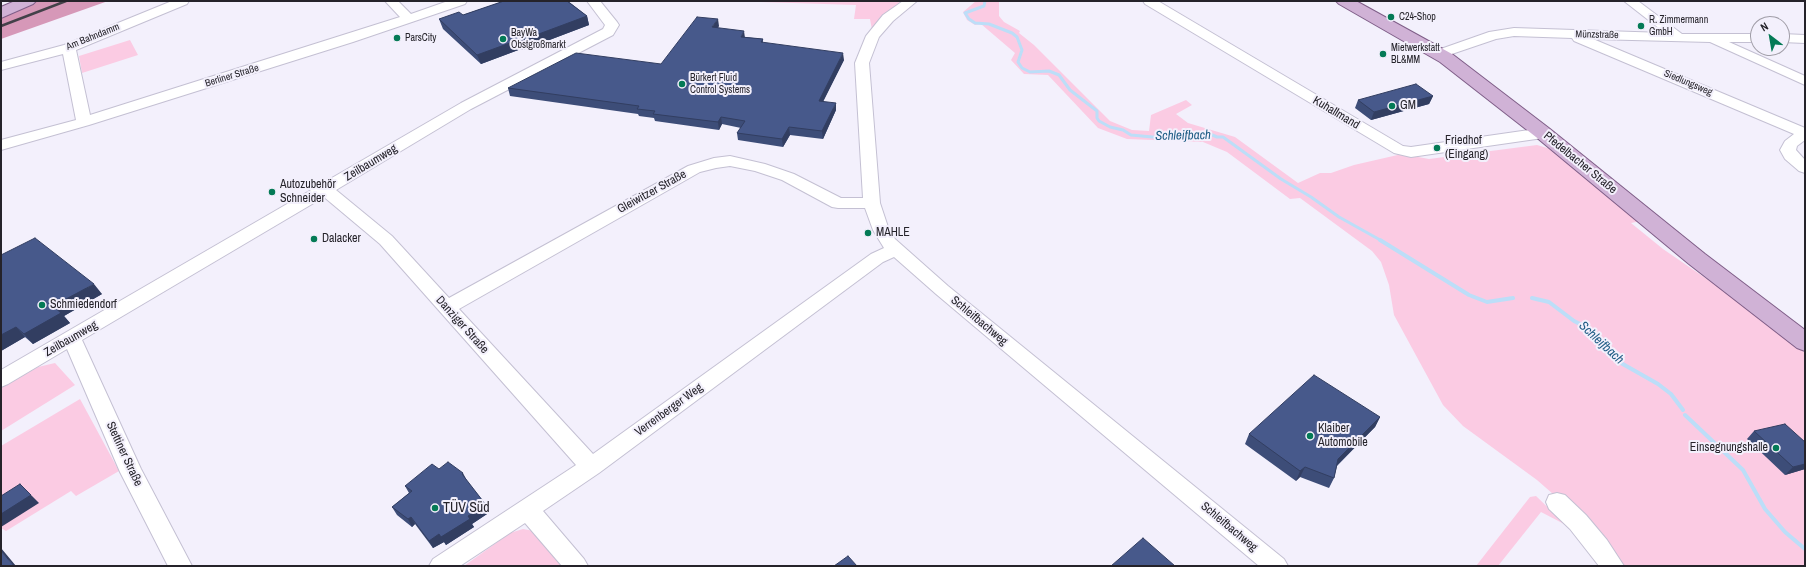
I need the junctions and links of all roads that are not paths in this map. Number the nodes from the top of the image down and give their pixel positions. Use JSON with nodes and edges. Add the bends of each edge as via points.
{"nodes":[{"id":1,"x":28,"y":1,"type":"edge"},
{"id":2,"x":183,"y":1,"type":"edge"},
{"id":3,"x":391,"y":1,"type":"edge"},
{"id":4,"x":461,"y":1,"type":"edge"},
{"id":5,"x":593,"y":1,"type":"edge"},
{"id":6,"x":911,"y":1,"type":"edge"},
{"id":7,"x":1150,"y":1,"type":"edge"},
{"id":8,"x":1344,"y":1,"type":"edge"},
{"id":9,"x":1630,"y":1,"type":"edge"},
{"id":10,"x":1,"y":13,"type":"edge"},
{"id":11,"x":409,"y":19,"type":"junction"},
{"id":12,"x":1570,"y":34,"type":"junction"},
{"id":13,"x":1708,"y":37,"type":"junction"},
{"id":14,"x":1679,"y":38,"type":"junction"},
{"id":15,"x":1750,"y":38,"type":"edge"},
{"id":16,"x":1790,"y":38,"type":"edge"},
{"id":17,"x":1805,"y":39,"type":"edge"},
{"id":18,"x":69,"y":48,"type":"junction"},
{"id":19,"x":1440,"y":54,"type":"junction"},
{"id":20,"x":1,"y":66,"type":"edge"},
{"id":21,"x":1805,"y":81,"type":"edge"},
{"id":22,"x":84,"y":122,"type":"junction"},
{"id":23,"x":1543,"y":133,"type":"junction"},
{"id":24,"x":1805,"y":133,"type":"edge"},
{"id":25,"x":1,"y":145,"type":"edge"},
{"id":26,"x":1805,"y":168,"type":"edge"},
{"id":27,"x":326,"y":190,"type":"junction"},
{"id":28,"x":872,"y":203,"type":"junction"},
{"id":29,"x":894,"y":250,"type":"junction"},
{"id":30,"x":447,"y":307,"type":"junction"},
{"id":31,"x":72,"y":339,"type":"junction"},
{"id":32,"x":1805,"y":342,"type":"edge"},
{"id":33,"x":1,"y":379,"type":"edge"},
{"id":34,"x":591,"y":467,"type":"junction"},
{"id":35,"x":1557,"y":502,"type":"dead end"},
{"id":36,"x":528,"y":510,"type":"junction"},
{"id":37,"x":180,"y":566,"type":"edge"},
{"id":38,"x":441,"y":566,"type":"edge"},
{"id":39,"x":576,"y":566,"type":"edge"},
{"id":40,"x":1276,"y":566,"type":"edge"},
{"id":41,"x":1612,"y":566,"type":"edge"}],
"edges":[{"from":1,"to":10,"type":"main road"},
{"from":2,"to":18,"type":"street","name":"Am Bahndamm"},
{"from":3,"to":11,"type":"street"},
{"from":4,"to":11,"type":"street","name":"Berliner Straße"},
{"from":5,"to":27,"type":"street","name":"Zeilbaumweg","via":[[612,25],[608,32],[466,106]]},
{"from":6,"to":28,"type":"street","name":"Schleifbachweg","via":[[888,18],[873,36],[862,63]]},
{"from":7,"to":23,"type":"street","name":"Kuhallmand","via":[[1399,150],[1411,152]]},
{"from":8,"to":19,"type":"main road","name":"Pfedelbacher Straße"},
{"from":9,"to":14,"type":"street"},
{"from":11,"to":22,"type":"street","name":"Berliner Straße"},
{"from":12,"to":14,"type":"street","name":"Münzstraße"},
{"from":12,"to":19,"type":"street","name":"Münzstraße","via":[[1503,33]]},
{"from":12,"to":24,"type":"street","name":"Siedlungsweg"},
{"from":13,"to":14,"type":"street","name":"Münzstraße"},
{"from":13,"to":15,"type":"street","name":"Münzstraße"},
{"from":13,"to":21,"type":"street"},
{"from":16,"to":17,"type":"street"},
{"from":18,"to":20,"type":"street","name":"Am Bahndamm"},
{"from":18,"to":22,"type":"street"},
{"from":19,"to":23,"type":"main road","name":"Pfedelbacher Straße"},
{"from":22,"to":25,"type":"street","name":"Berliner Straße"},
{"from":23,"to":32,"type":"main road","name":"Pfedelbacher Straße","via":[[1697,259]]},
{"from":24,"to":26,"type":"street","name":"Siedlungsweg","via":[[1790,144],[1788,150]]},
{"from":27,"to":30,"type":"street","name":"Danziger Straße","via":[[386,240]]},
{"from":27,"to":31,"type":"street","name":"Zeilbaumweg"},
{"from":28,"to":29,"type":"street","name":"Schleifbachweg","via":[[884,236]]},
{"from":28,"to":30,"type":"street","name":"Gleiwitzer Straße","via":[[838,203],[788,177],[759,167],[730,161],[714,162],[694,169]]},
{"from":29,"to":34,"type":"street","name":"Verrenberger Weg","via":[[877,258]]},
{"from":29,"to":40,"type":"street","name":"Schleifbachweg"},
{"from":30,"to":34,"type":"street","name":"Danziger Straße"},
{"from":31,"to":33,"type":"street","name":"Zeilbaumweg"},
{"from":31,"to":37,"type":"street","name":"Stettiner Straße","via":[[131,472]]},
{"from":34,"to":36,"type":"street","name":"Verrenberger Weg"},
{"from":35,"to":41,"type":"street","via":[[1578,522]]},
{"from":36,"to":38,"type":"street","name":"Verrenberger Weg"},
{"from":36,"to":39,"type":"street"}]}
